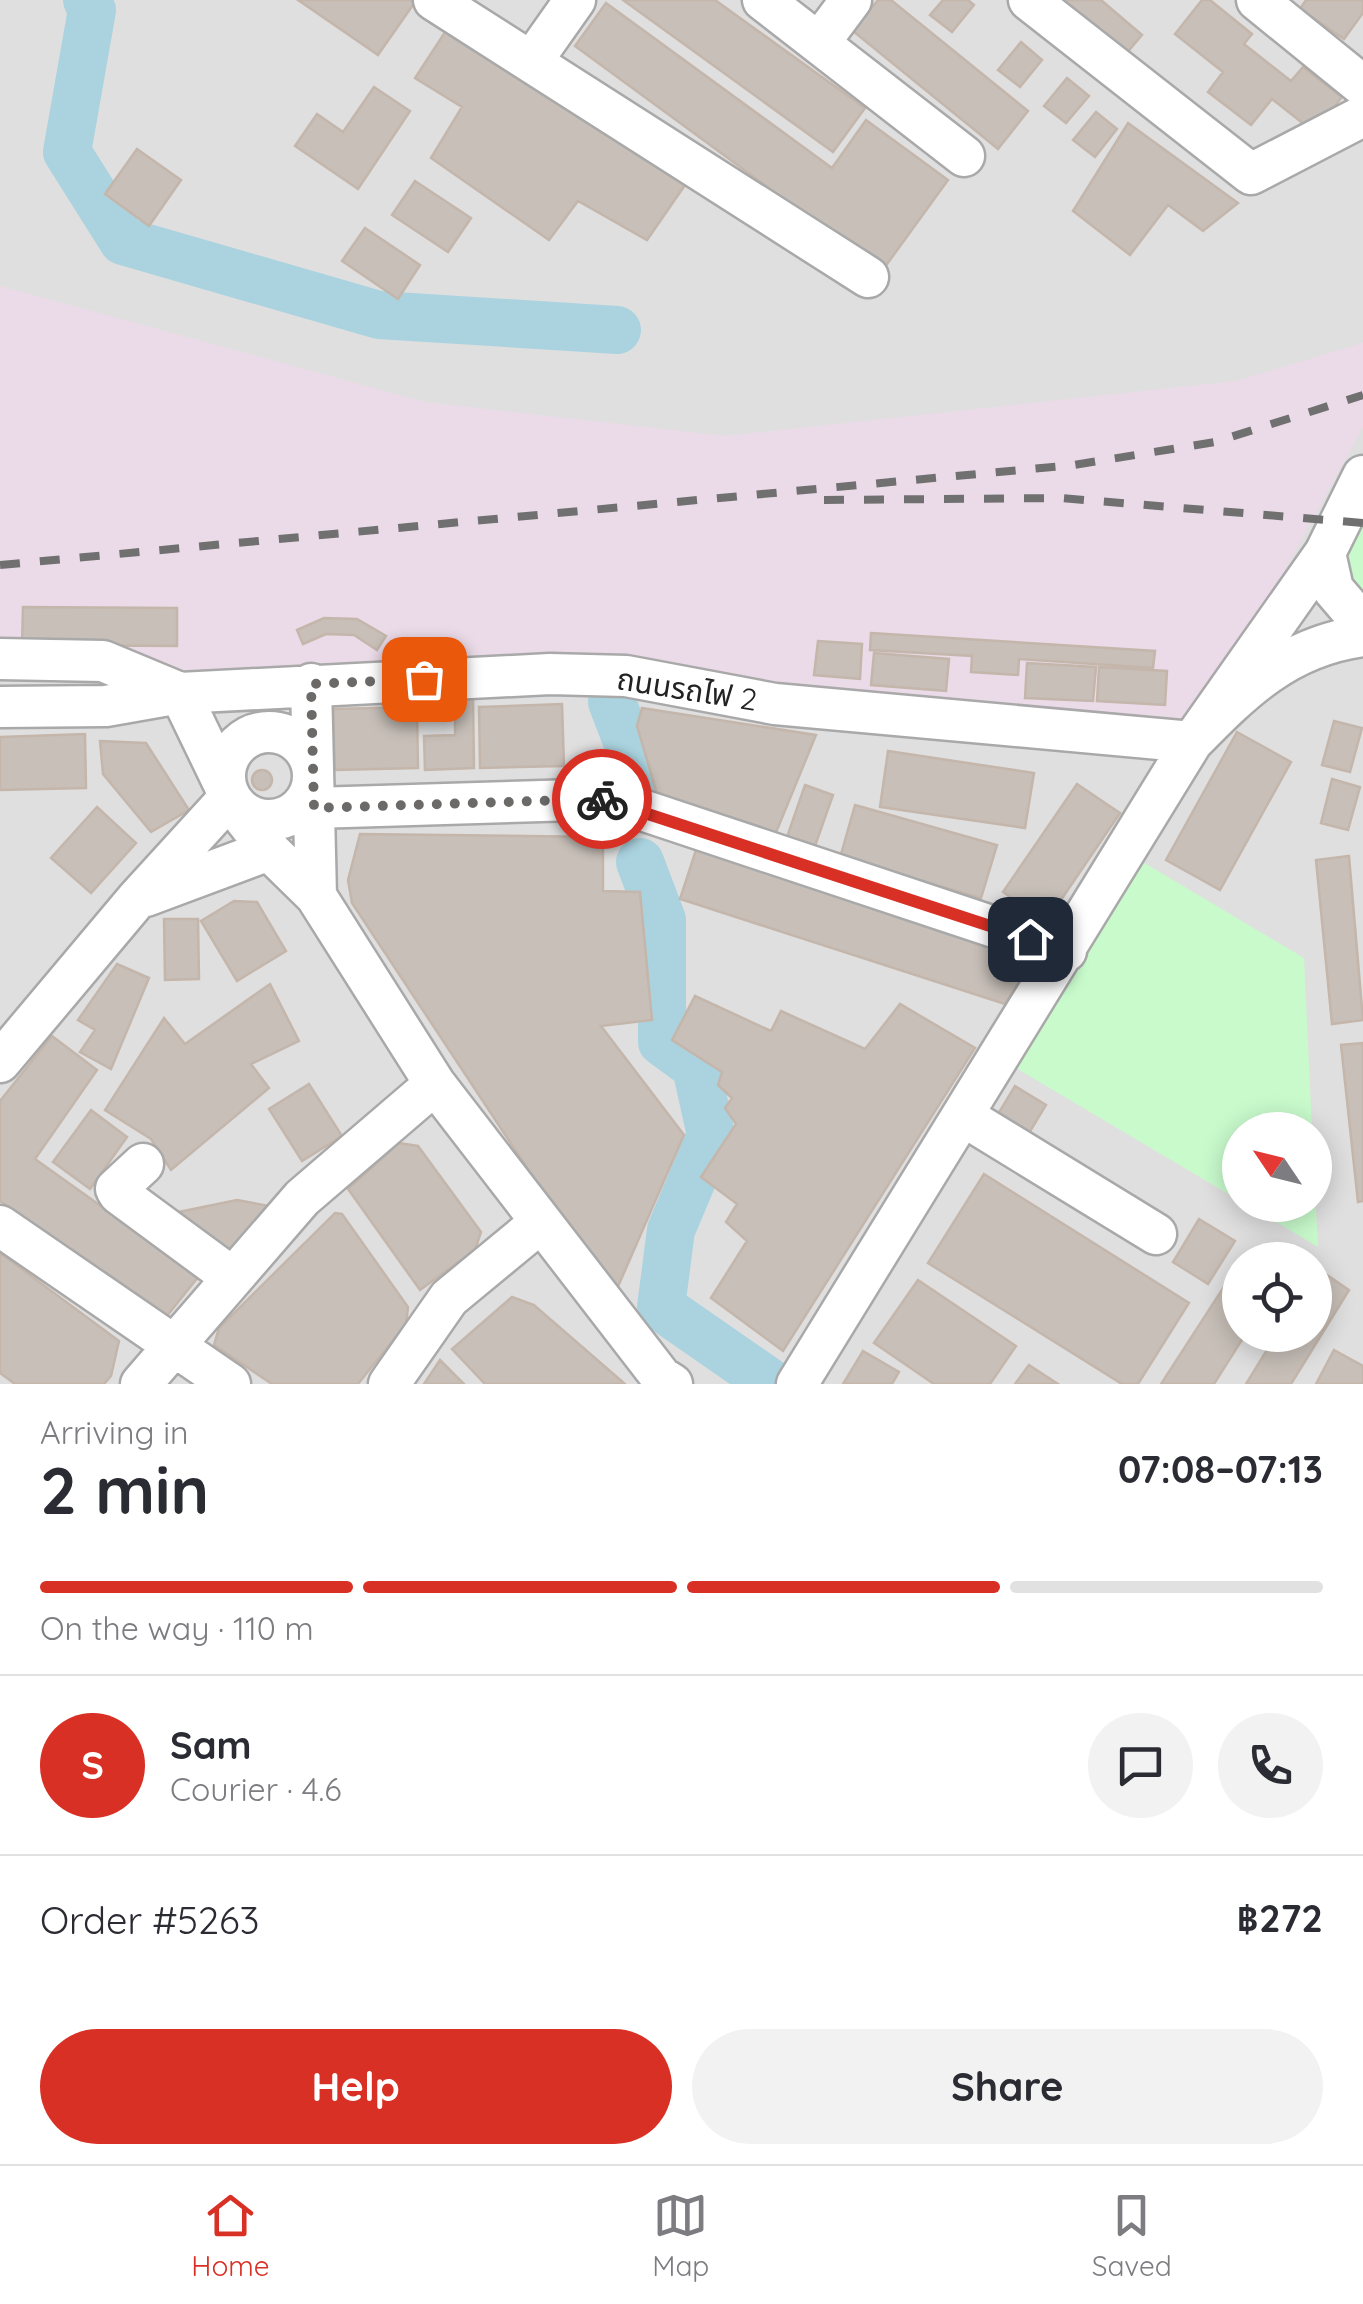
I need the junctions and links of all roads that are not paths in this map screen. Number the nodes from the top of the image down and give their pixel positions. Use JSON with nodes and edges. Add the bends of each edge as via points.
{"nodes":[{"id":1,"x":434,"y":0,"type":"edge"},
{"id":2,"x":574,"y":0,"type":"edge"},
{"id":3,"x":763,"y":0,"type":"edge"},
{"id":4,"x":851,"y":0,"type":"edge"},
{"id":5,"x":1029,"y":0,"type":"edge"},
{"id":6,"x":1257,"y":0,"type":"edge"},
{"id":7,"x":819,"y":43,"type":"junction"},
{"id":8,"x":532,"y":61,"type":"junction"},
{"id":9,"x":1363,"y":86,"type":"edge"},
{"id":10,"x":1363,"y":116,"type":"edge"},
{"id":11,"x":964,"y":156,"type":"dead end"},
{"id":12,"x":868,"y":277,"type":"dead end"},
{"id":13,"x":1363,"y":476,"type":"edge"},
{"id":14,"x":1325,"y":553,"type":"junction"},
{"id":15,"x":1363,"y":624,"type":"edge"},
{"id":16,"x":1363,"y":636,"type":"edge"},
{"id":17,"x":0,"y":659,"type":"edge"},
{"id":18,"x":103,"y":661,"type":"junction"},
{"id":19,"x":311,"y":684,"type":"junction"},
{"id":20,"x":180,"y":693,"type":"junction"},
{"id":21,"x":106,"y":706,"type":"junction"},
{"id":22,"x":0,"y":707,"type":"edge"},
{"id":23,"x":1192,"y":742,"type":"junction"},
{"id":24,"x":314,"y":793,"type":"junction"},
{"id":25,"x":230,"y":797,"type":"junction"},
{"id":26,"x":269,"y":850,"type":"junction"},
{"id":27,"x":316,"y":896,"type":"junction"},
{"id":28,"x":136,"y":900,"type":"junction"},
{"id":29,"x":1066,"y":951,"type":"junction"},
{"id":30,"x":0,"y":1062,"type":"edge"},
{"id":31,"x":435,"y":1084,"type":"junction"},
{"id":32,"x":964,"y":1116,"type":"junction"},
{"id":33,"x":142,"y":1164,"type":"dead end"},
{"id":34,"x":540,"y":1222,"type":"junction"},
{"id":35,"x":0,"y":1226,"type":"edge"},
{"id":36,"x":1156,"y":1234,"type":"dead end"},
{"id":37,"x":232,"y":1278,"type":"junction"},
{"id":38,"x":176,"y":1344,"type":"junction"},
{"id":39,"x":808,"y":1368,"type":"edge"},
{"id":40,"x":663,"y":1382,"type":"edge"},
{"id":41,"x":141,"y":1384,"type":"edge"},
{"id":42,"x":230,"y":1384,"type":"edge"},
{"id":43,"x":389,"y":1384,"type":"edge"}],
"edges":[{"from":1,"to":8,"type":"street"},
{"from":2,"to":8,"type":"street"},
{"from":3,"to":7,"type":"street"},
{"from":4,"to":7,"type":"street"},
{"from":5,"to":10,"type":"street","via":[[1251,174]]},
{"from":6,"to":9,"type":"street"},
{"from":7,"to":11,"type":"street"},
{"from":8,"to":12,"type":"street"},
{"from":13,"to":14,"type":"street"},
{"from":14,"to":15,"type":"street","via":[[1333,589]]},
{"from":14,"to":23,"type":"street"},
{"from":16,"to":23,"type":"street","via":[[1310,648],[1266,671]]},
{"from":17,"to":18,"type":"street","name":"ถนนรถไฟ 2"},
{"from":18,"to":20,"type":"street","name":"ถนนรถไฟ 2"},
{"from":18,"to":21,"type":"street","via":[[114,682]]},
{"from":19,"to":20,"type":"street","name":"ถนนรถไฟ 2"},
{"from":19,"to":23,"type":"street","name":"ถนนรถไฟ 2","via":[[626,676],[776,704]]},
{"from":19,"to":24,"type":"street"},
{"from":20,"to":21,"type":"street","name":"ถนนรถไฟ 2"},
{"from":20,"to":25,"type":"street"},
{"from":21,"to":22,"type":"street","name":"ถนนรถไฟ 2"},
{"from":23,"to":29,"type":"street"},
{"from":24,"to":25,"type":"street","via":[[274,820],[244,812]]},
{"from":24,"to":25,"type":"street","via":[[310,758],[298,742],[280,732],[260,732],[229,758]]},
{"from":24,"to":27,"type":"street"},
{"from":24,"to":29,"type":"street","via":[[610,799]]},
{"from":25,"to":26,"type":"street"},
{"from":25,"to":28,"type":"street"},
{"from":26,"to":27,"type":"street"},
{"from":26,"to":28,"type":"street"},
{"from":27,"to":31,"type":"street"},
{"from":28,"to":30,"type":"street"},
{"from":29,"to":32,"type":"street"},
{"from":31,"to":34,"type":"street"},
{"from":31,"to":37,"type":"street","via":[[302,1198]]},
{"from":32,"to":36,"type":"street"},
{"from":32,"to":39,"type":"street"},
{"from":33,"to":37,"type":"street","via":[[116,1189],[119,1194]]},
{"from":34,"to":40,"type":"street"},
{"from":34,"to":43,"type":"street","via":[[449,1298]]},
{"from":35,"to":38,"type":"street"},
{"from":37,"to":38,"type":"street"},
{"from":38,"to":41,"type":"street"},
{"from":38,"to":42,"type":"street"}]}
